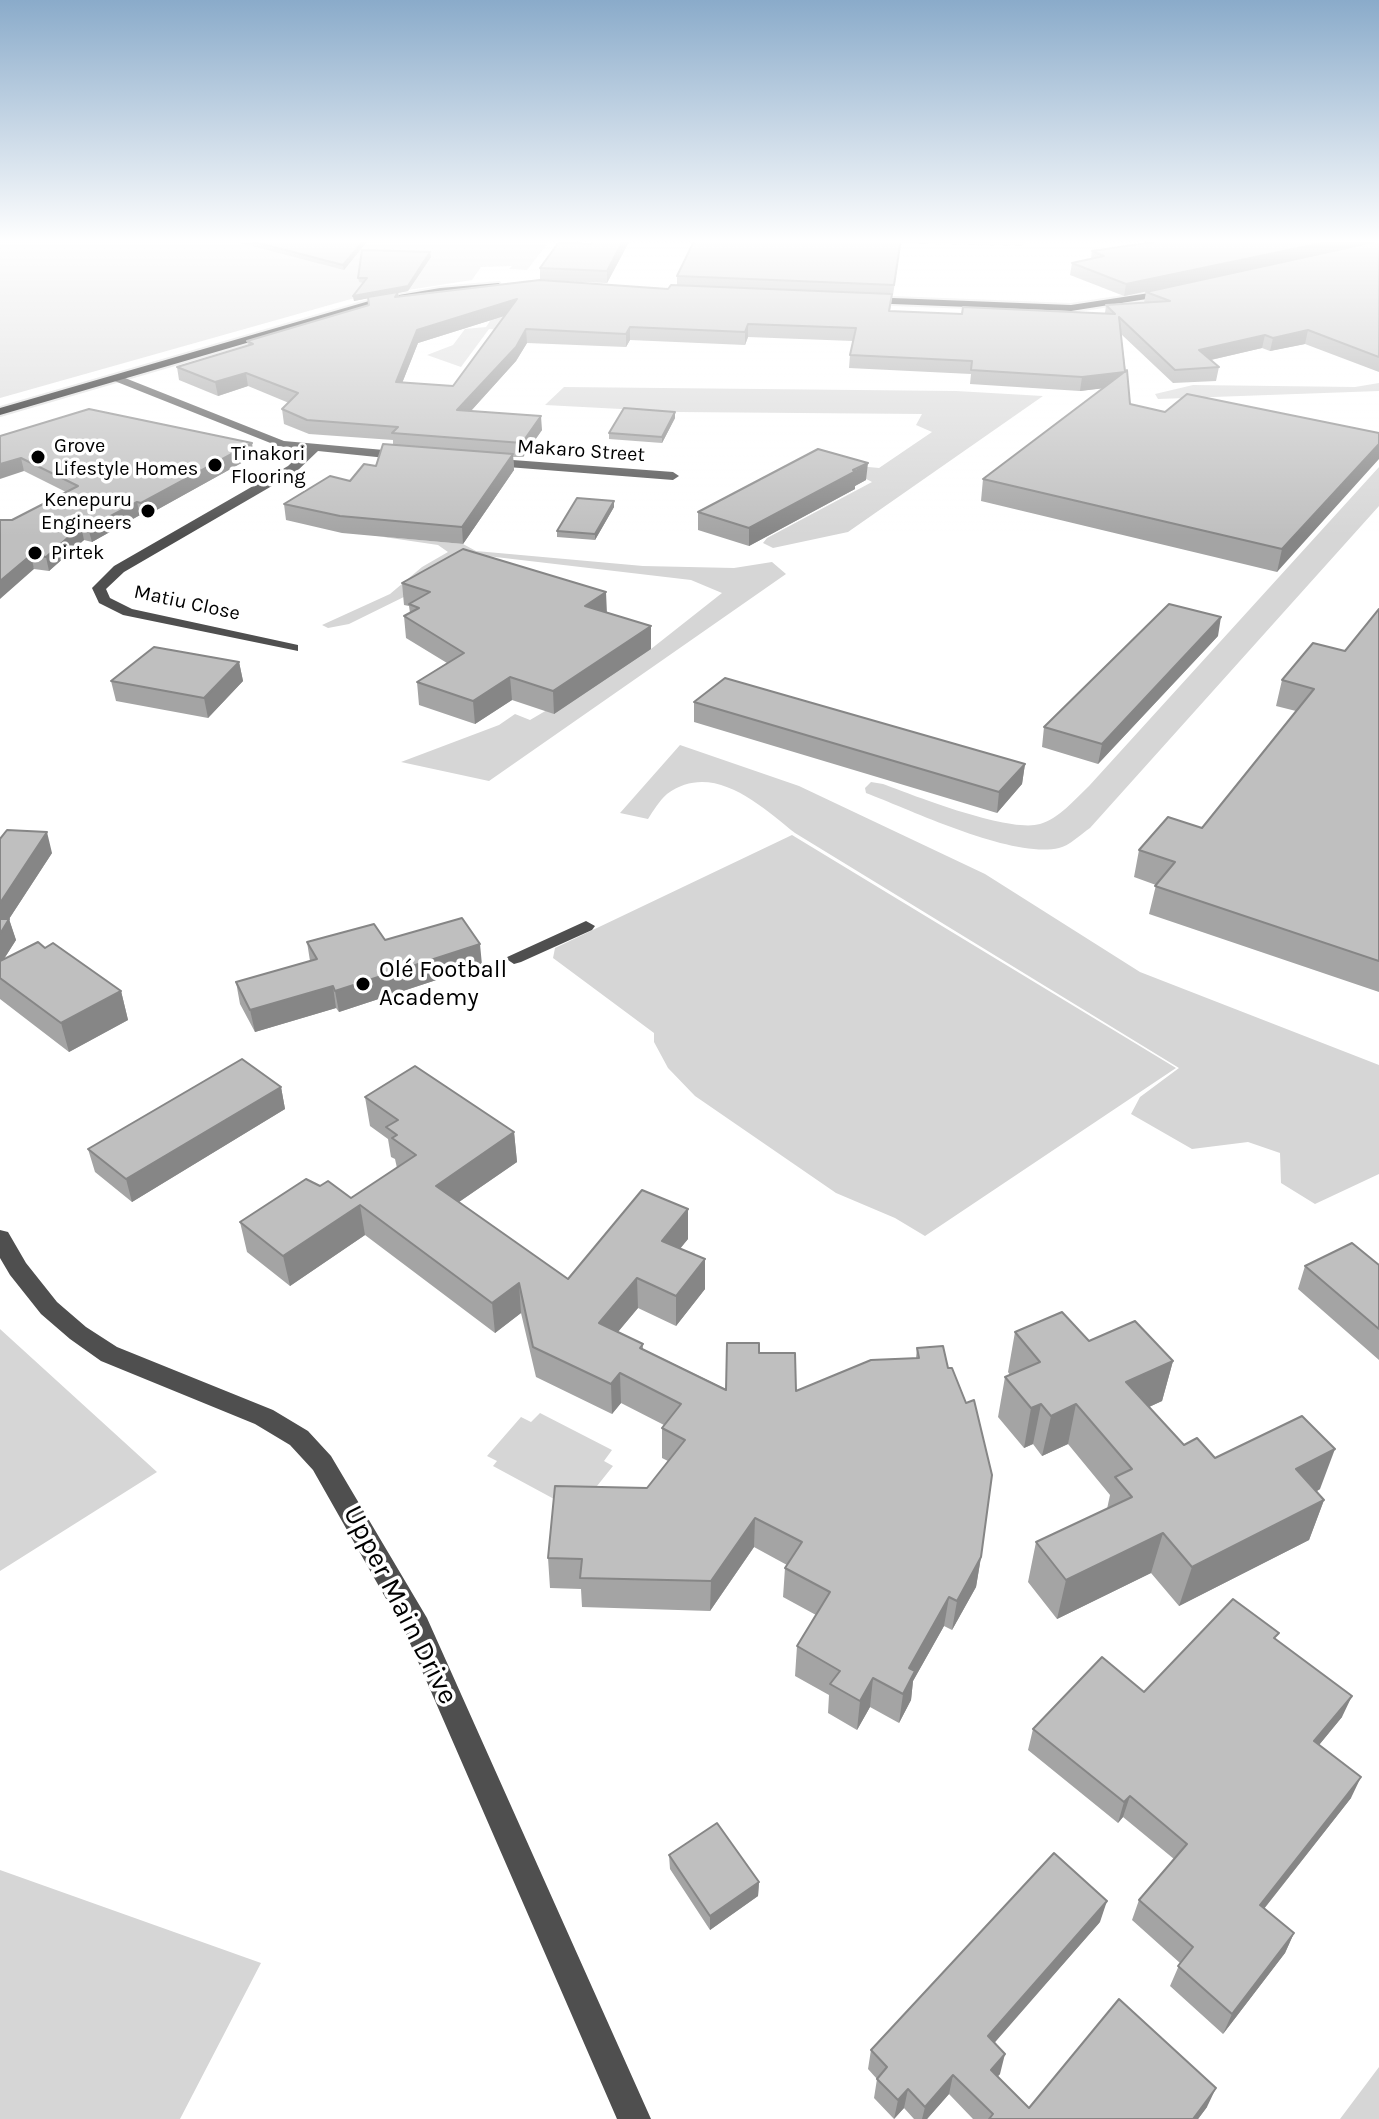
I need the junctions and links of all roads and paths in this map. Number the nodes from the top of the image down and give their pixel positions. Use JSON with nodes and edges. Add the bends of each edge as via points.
{"nodes":[{"id":1,"x":253,"y":338,"type":"edge"},
{"id":2,"x":116,"y":378,"type":"junction"},
{"id":3,"x":0,"y":412,"type":"edge"},
{"id":4,"x":313,"y":449,"type":"junction"},
{"id":5,"x":423,"y":457,"type":"edge"},
{"id":6,"x":470,"y":461,"type":"edge"},
{"id":7,"x":673,"y":476,"type":"dead end"},
{"id":8,"x":293,"y":648,"type":"dead end"},
{"id":9,"x":586,"y":926,"type":"dead end"},
{"id":10,"x":514,"y":958,"type":"dead end"},
{"id":11,"x":0,"y":1238,"type":"edge"},
{"id":12,"x":634,"y":2119,"type":"edge"}],
"edges":[{"from":1,"to":2,"type":"main road"},
{"from":2,"to":3,"type":"main road"},
{"from":2,"to":4,"type":"street","via":[[252,435]]},
{"from":4,"to":5,"type":"street"},
{"from":4,"to":8,"type":"street","name":"Matiu Close","via":[[292,469],[119,569],[99,588],[104,600],[128,612]]},
{"from":6,"to":7,"type":"street","name":"Makaro Street"},
{"from":9,"to":10,"type":"street"},
{"from":11,"to":12,"type":"street","name":"Upper Main Drive","via":[[49,1308],[78,1333],[109,1354],[264,1417],[299,1438],[322,1463],[417,1627]]}]}
